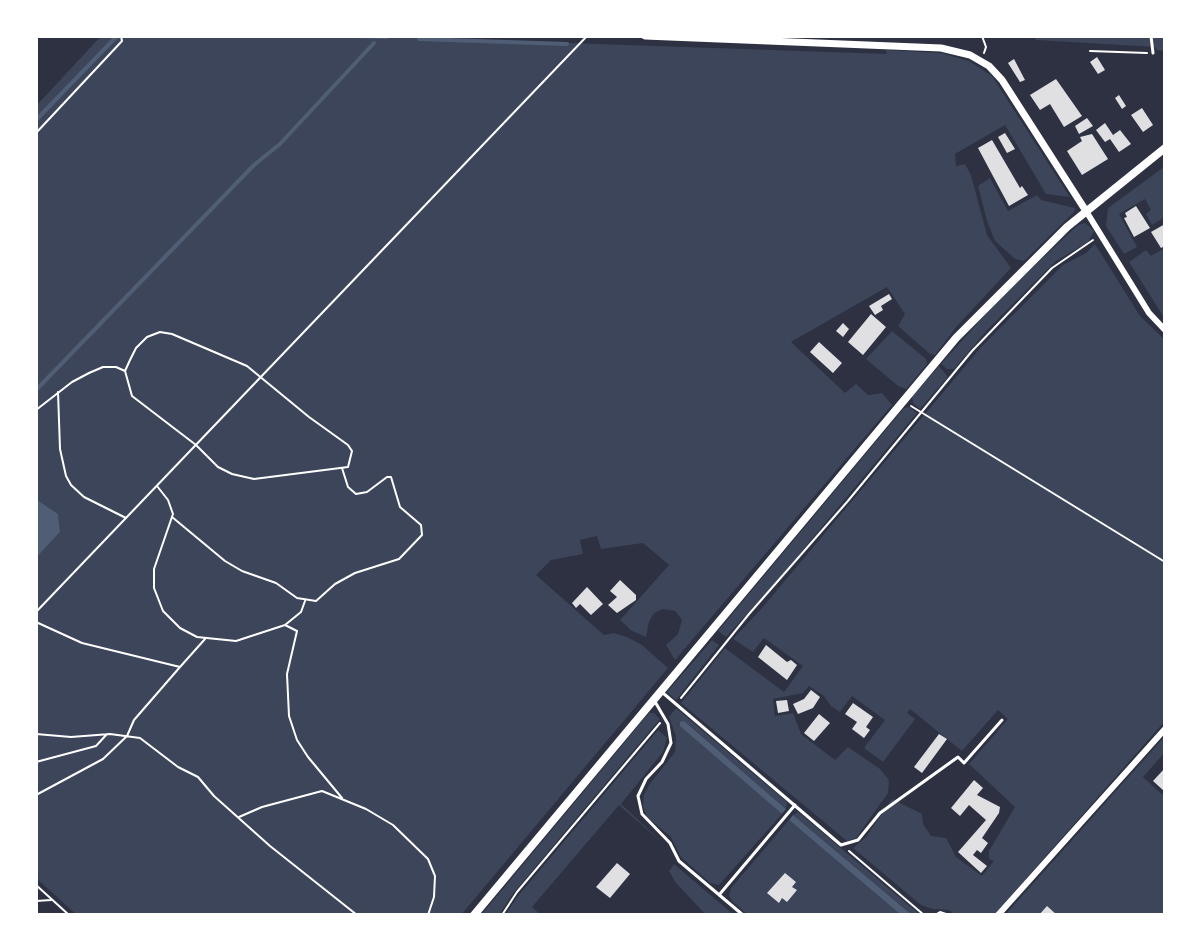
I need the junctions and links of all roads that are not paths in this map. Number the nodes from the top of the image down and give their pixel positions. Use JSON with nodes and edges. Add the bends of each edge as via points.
{"nodes":[{"id":1,"x":645,"y":36,"type":"edge"},
{"id":2,"x":1151,"y":36,"type":"edge"},
{"id":3,"x":1153,"y":53,"type":"road end"},
{"id":4,"x":1165,"y":148,"type":"edge"},
{"id":5,"x":1086,"y":211,"type":"junction"},
{"id":6,"x":1165,"y":330,"type":"edge"},
{"id":7,"x":660,"y":691,"type":"junction"},
{"id":8,"x":653,"y":699,"type":"junction"},
{"id":9,"x":1002,"y":720,"type":"dead end"},
{"id":10,"x":1165,"y":729,"type":"edge"},
{"id":11,"x":795,"y":805,"type":"junction"},
{"id":12,"x":719,"y":895,"type":"junction"},
{"id":13,"x":474,"y":915,"type":"edge"},
{"id":14,"x":743,"y":915,"type":"edge"},
{"id":15,"x":998,"y":915,"type":"edge"}],
"edges":[{"from":1,"to":5,"type":"street","via":[[957,50],[981,61],[1002,80]]},
{"from":2,"to":3,"type":"lane"},
{"from":4,"to":5,"type":"main road"},
{"from":5,"to":6,"type":"street","via":[[1149,313]]},
{"from":5,"to":7,"type":"main road","via":[[956,338]]},
{"from":7,"to":8,"type":"main road"},
{"from":7,"to":11,"type":"lane"},
{"from":8,"to":12,"type":"lane","via":[[671,734],[668,753],[646,779],[638,796],[642,814],[670,843],[679,861]]},
{"from":8,"to":13,"type":"main road"},
{"from":9,"to":11,"type":"lane","via":[[964,763],[958,757],[880,813],[858,840],[841,845]]},
{"from":10,"to":15,"type":"street"},
{"from":11,"to":12,"type":"lane"},
{"from":12,"to":14,"type":"lane"}]}
